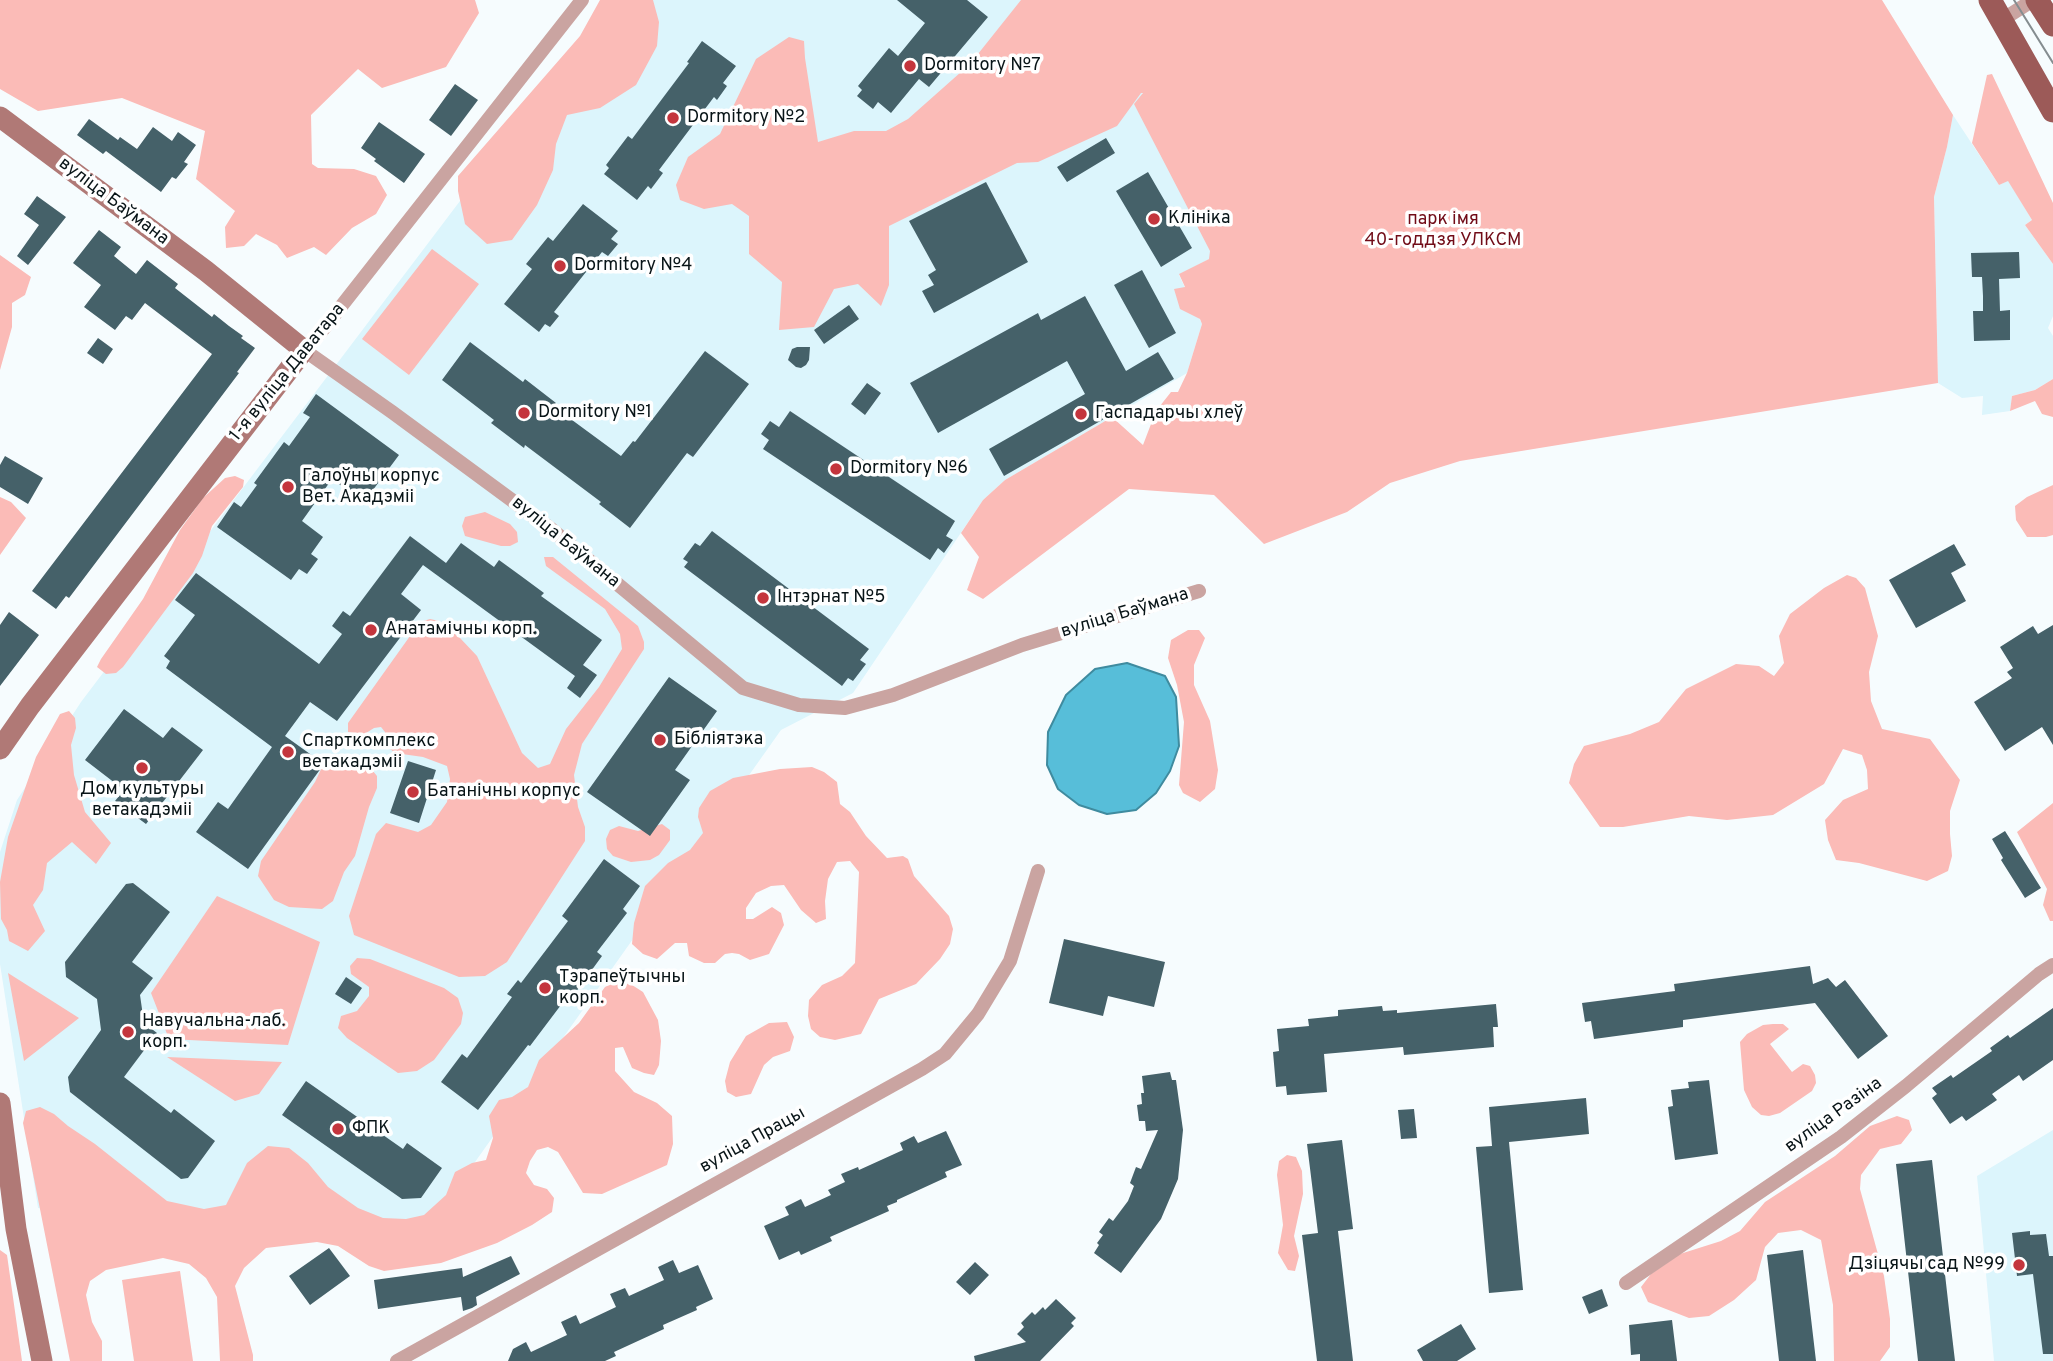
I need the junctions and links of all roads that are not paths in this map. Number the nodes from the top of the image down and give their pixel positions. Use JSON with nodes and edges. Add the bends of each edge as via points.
{"nodes":[{"id":1,"x":582,"y":0,"type":"edge"},
{"id":2,"x":1990,"y":0,"type":"edge"},
{"id":3,"x":2035,"y":0,"type":"edge"},
{"id":4,"x":2002,"y":20,"type":"junction"},
{"id":5,"x":2053,"y":25,"type":"edge"},
{"id":6,"x":2053,"y":111,"type":"edge"},
{"id":7,"x":0,"y":117,"type":"edge"},
{"id":8,"x":304,"y":351,"type":"junction"},
{"id":9,"x":1199,"y":591,"type":"dead end"},
{"id":10,"x":0,"y":750,"type":"edge"},
{"id":11,"x":1038,"y":871,"type":"dead end"},
{"id":12,"x":2053,"y":964,"type":"edge"},
{"id":13,"x":0,"y":1103,"type":"edge"},
{"id":14,"x":1626,"y":1283,"type":"dead end"},
{"id":15,"x":42,"y":1361,"type":"edge"},
{"id":16,"x":397,"y":1361,"type":"edge"}],
"edges":[{"from":1,"to":8,"type":"street","name":"1-я вуліца Даватара"},
{"from":2,"to":4,"type":"main road"},
{"from":3,"to":4,"type":"street"},
{"from":3,"to":5,"type":"main road"},
{"from":4,"to":6,"type":"main road"},
{"from":7,"to":8,"type":"street","name":"вуліца Баўмана","via":[[206,271]]},
{"from":8,"to":9,"type":"street","name":"вуліца Баўмана","via":[[551,529],[743,688],[799,705],[845,708],[881,698],[1022,645]]},
{"from":8,"to":10,"type":"street","name":"1-я вуліца Даватара"},
{"from":11,"to":16,"type":"street","name":"вуліца Працы","via":[[1010,961],[978,1014],[945,1054]]},
{"from":12,"to":14,"type":"street","name":"вуліца Разіна","via":[[1841,1137]]},
{"from":13,"to":15,"type":"street","via":[[16,1228]]}]}
